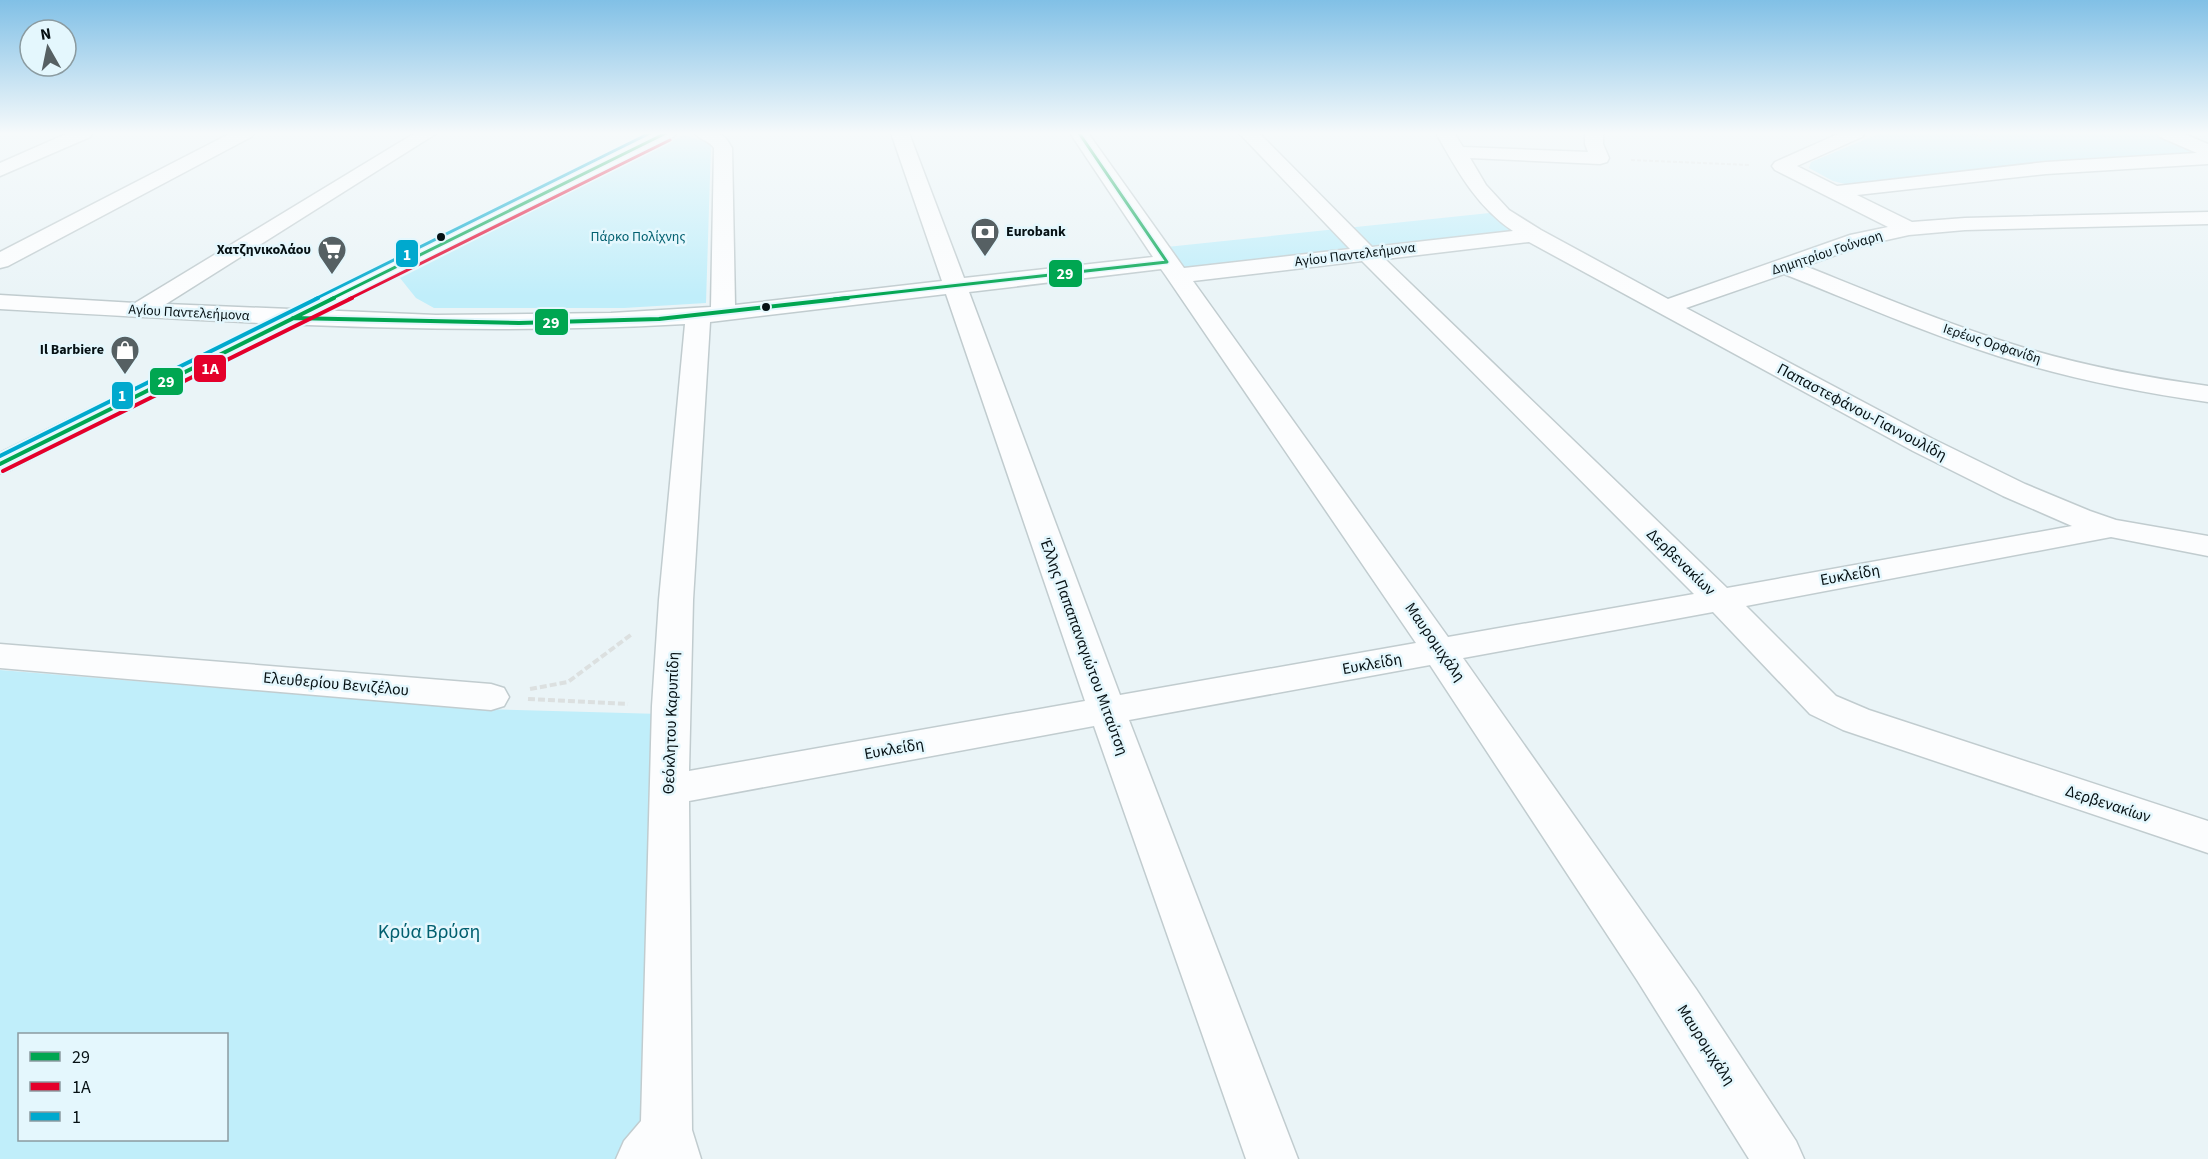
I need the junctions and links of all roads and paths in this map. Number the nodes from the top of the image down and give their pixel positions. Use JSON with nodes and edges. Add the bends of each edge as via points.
{"nodes":[{"id":1,"x":141,"y":187,"type":"edge"},
{"id":2,"x":340,"y":187,"type":"edge"},
{"id":3,"x":558,"y":187,"type":"edge"},
{"id":4,"x":720,"y":187,"type":"edge"},
{"id":5,"x":919,"y":187,"type":"edge"},
{"id":6,"x":1116,"y":187,"type":"edge"},
{"id":7,"x":1301,"y":187,"type":"edge"},
{"id":8,"x":1478,"y":187,"type":"edge"},
{"id":9,"x":1823,"y":187,"type":"edge"},
{"id":10,"x":1877,"y":187,"type":"edge"},
{"id":11,"x":1833,"y":192,"type":"junction"},
{"id":12,"x":2208,"y":218,"type":"edge"},
{"id":13,"x":1909,"y":229,"type":"junction"},
{"id":14,"x":1533,"y":235,"type":"junction"},
{"id":15,"x":1367,"y":254,"type":"junction"},
{"id":16,"x":0,"y":261,"type":"edge"},
{"id":17,"x":1785,"y":266,"type":"junction"},
{"id":18,"x":1172,"y":269,"type":"junction"},
{"id":19,"x":955,"y":288,"type":"junction"},
{"id":20,"x":0,"y":302,"type":"edge"},
{"id":21,"x":1667,"y":307,"type":"junction"},
{"id":22,"x":140,"y":310,"type":"junction"},
{"id":23,"x":710,"y":315,"type":"junction"},
{"id":24,"x":293,"y":318,"type":"junction"},
{"id":25,"x":2208,"y":394,"type":"edge"},
{"id":26,"x":0,"y":464,"type":"edge"},
{"id":27,"x":2111,"y":528,"type":"junction"},
{"id":28,"x":2208,"y":546,"type":"edge"},
{"id":29,"x":1719,"y":599,"type":"junction"},
{"id":30,"x":676,"y":600,"type":"junction"},
{"id":31,"x":1442,"y":651,"type":"junction"},
{"id":32,"x":0,"y":656,"type":"edge"},
{"id":33,"x":491,"y":697,"type":"junction"},
{"id":34,"x":671,"y":706,"type":"junction"},
{"id":35,"x":1107,"y":710,"type":"junction"},
{"id":36,"x":669,"y":790,"type":"junction"},
{"id":37,"x":2208,"y":837,"type":"edge"},
{"id":38,"x":661,"y":1149,"type":"edge"},
{"id":39,"x":1272,"y":1159,"type":"edge"},
{"id":40,"x":1778,"y":1159,"type":"edge"}],
"edges":[{"from":1,"to":16,"type":"street"},
{"from":2,"to":22,"type":"street"},
{"from":3,"to":24,"type":"street"},
{"from":4,"to":23,"type":"street","name":"Θεόκλητου Καρυπίδη"},
{"from":5,"to":19,"type":"street","name":"Έλλης Παπαπαναγιώτου Μιταύτση"},
{"from":6,"to":18,"type":"street","name":"Μαυρομιχάλη"},
{"from":7,"to":15,"type":"street","name":"Δερβενακίων"},
{"from":8,"to":14,"type":"street","name":"Παπαστεφάνου-Γιαννουλίδη","via":[[1506,218]]},
{"from":9,"to":11,"type":"street"},
{"from":10,"to":11,"type":"street"},
{"from":11,"to":13,"type":"street"},
{"from":12,"to":13,"type":"street","name":"Δημητρίου Γούναρη"},
{"from":13,"to":17,"type":"street","name":"Δημητρίου Γούναρη","via":[[1858,240]]},
{"from":14,"to":15,"type":"street","name":"Αγίου Παντελεήμονα"},
{"from":14,"to":21,"type":"street","name":"Παπαστεφάνου-Γιαννουλίδη"},
{"from":15,"to":18,"type":"street","name":"Αγίου Παντελεήμονα"},
{"from":15,"to":29,"type":"street","name":"Δερβενακίων"},
{"from":17,"to":21,"type":"street","name":"Δημητρίου Γούναρη"},
{"from":17,"to":25,"type":"street","name":"Ιερέως Ορφανίδη","via":[[1917,319],[2035,360],[2125,381]]},
{"from":18,"to":19,"type":"street","name":"Αγίου Παντελεήμονα"},
{"from":18,"to":31,"type":"street","name":"Μαυρομιχάλη"},
{"from":19,"to":23,"type":"street","name":"Αγίου Παντελεήμονα"},
{"from":19,"to":35,"type":"street","name":"Έλλης Παπαπαναγιώτου Μιταύτση"},
{"from":20,"to":22,"type":"street","name":"Αγίου Παντελεήμονα"},
{"from":21,"to":27,"type":"street","name":"Παπαστεφάνου-Γιαννουλίδη","via":[[1979,474],[2053,508]]},
{"from":22,"to":24,"type":"street","name":"Αγίου Παντελεήμονα"},
{"from":23,"to":24,"type":"street","name":"Αγίου Παντελεήμονα","via":[[519,323]]},
{"from":23,"to":30,"type":"street","name":"Θεόκλητου Καρυπίδη"},
{"from":24,"to":26,"type":"street"},
{"from":27,"to":28,"type":"street","name":"Παπαστεφάνου-Γιαννουλίδη"},
{"from":27,"to":29,"type":"street","name":"Ευκλείδη"},
{"from":29,"to":31,"type":"street","name":"Ευκλείδη"},
{"from":29,"to":37,"type":"street","name":"Δερβενακίων","via":[[1823,705],[1856,720]]},
{"from":30,"to":33,"type":"path","via":[[568,682]]},
{"from":30,"to":34,"type":"street","name":"Θεόκλητου Καρυπίδη"},
{"from":31,"to":35,"type":"street","name":"Ευκλείδη"},
{"from":31,"to":40,"type":"street","name":"Μαυρομιχάλη","via":[[1736,1089]]},
{"from":32,"to":33,"type":"street","name":"Ελευθερίου Βενιζέλου"},
{"from":33,"to":34,"type":"path"},
{"from":34,"to":36,"type":"street","name":"Θεόκλητου Καρυπίδη"},
{"from":35,"to":36,"type":"street","name":"Ευκλείδη"},
{"from":35,"to":39,"type":"street","name":"Έλλης Παπαπαναγιώτου Μιταύτση"},
{"from":36,"to":38,"type":"street","name":"Θεόκλητου Καρυπίδη"}]}
